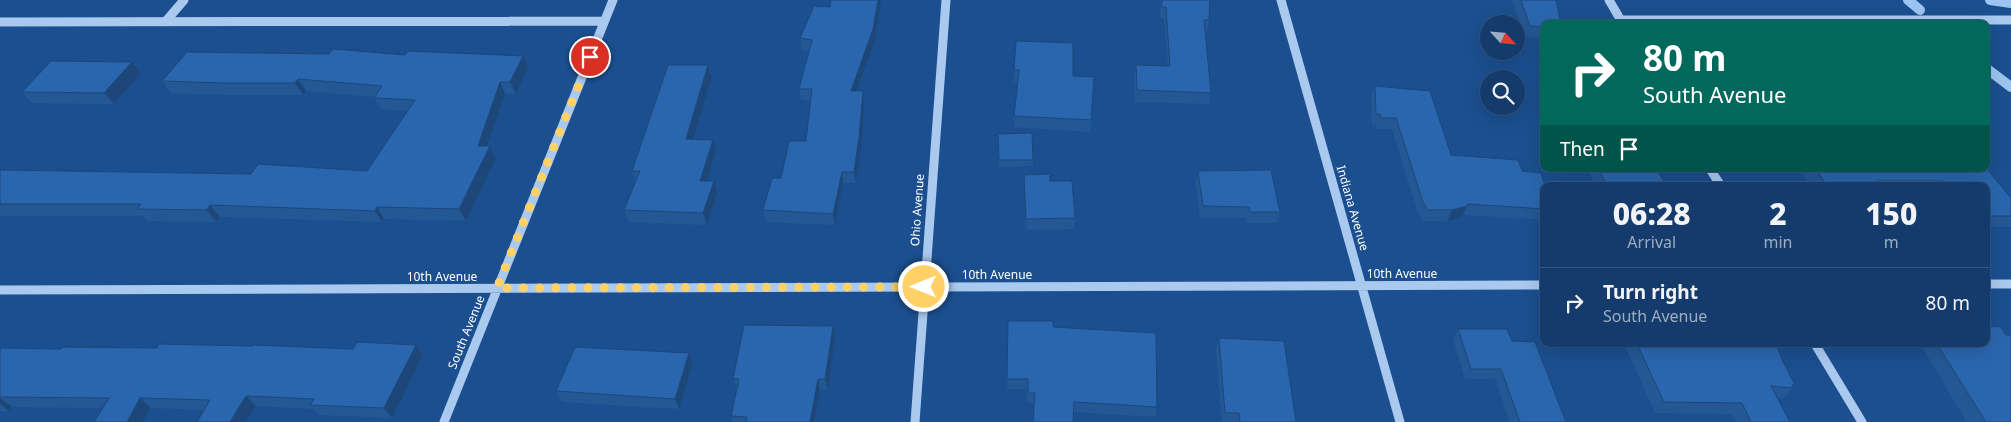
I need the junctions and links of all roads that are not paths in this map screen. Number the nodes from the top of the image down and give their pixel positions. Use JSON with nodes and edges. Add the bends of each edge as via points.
{"nodes":[{"id":1,"x":184,"y":0,"type":"edge"},
{"id":2,"x":613,"y":0,"type":"edge"},
{"id":3,"x":946,"y":0,"type":"edge"},
{"id":4,"x":1281,"y":0,"type":"edge"},
{"id":5,"x":1608,"y":0,"type":"edge"},
{"id":6,"x":1621,"y":20,"type":"edge"},
{"id":7,"x":1990,"y":20,"type":"edge"},
{"id":8,"x":2011,"y":20,"type":"edge"},
{"id":9,"x":166,"y":21,"type":"junction"},
{"id":10,"x":604,"y":21,"type":"junction"},
{"id":11,"x":0,"y":22,"type":"edge"},
{"id":12,"x":1990,"y":284,"type":"edge"},
{"id":13,"x":2011,"y":284,"type":"edge"},
{"id":14,"x":1361,"y":285,"type":"junction"},
{"id":15,"x":1540,"y":285,"type":"edge"},
{"id":16,"x":924,"y":287,"type":"junction"},
{"id":17,"x":497,"y":288,"type":"junction"},
{"id":18,"x":0,"y":290,"type":"edge"},
{"id":19,"x":1817,"y":347,"type":"edge"},
{"id":20,"x":444,"y":422,"type":"edge"},
{"id":21,"x":915,"y":422,"type":"edge"},
{"id":22,"x":1400,"y":422,"type":"edge"},
{"id":23,"x":1862,"y":422,"type":"edge"}],
"edges":[{"from":1,"to":9,"type":"street"},
{"from":2,"to":10,"type":"street","name":"South Avenue"},
{"from":3,"to":16,"type":"street","name":"Ohio Avenue"},
{"from":4,"to":14,"type":"street","name":"Indiana Avenue"},
{"from":5,"to":6,"type":"street"},
{"from":7,"to":8,"type":"street"},
{"from":9,"to":10,"type":"street"},
{"from":9,"to":11,"type":"street"},
{"from":10,"to":17,"type":"street","name":"South Avenue"},
{"from":12,"to":13,"type":"street"},
{"from":14,"to":15,"type":"street","name":"10th Avenue"},
{"from":14,"to":16,"type":"street","name":"10th Avenue"},
{"from":14,"to":22,"type":"street","name":"Indiana Avenue"},
{"from":16,"to":17,"type":"street","name":"10th Avenue"},
{"from":16,"to":21,"type":"street","name":"Ohio Avenue"},
{"from":17,"to":18,"type":"street","name":"10th Avenue"},
{"from":17,"to":20,"type":"street","name":"South Avenue"},
{"from":19,"to":23,"type":"street"}]}
